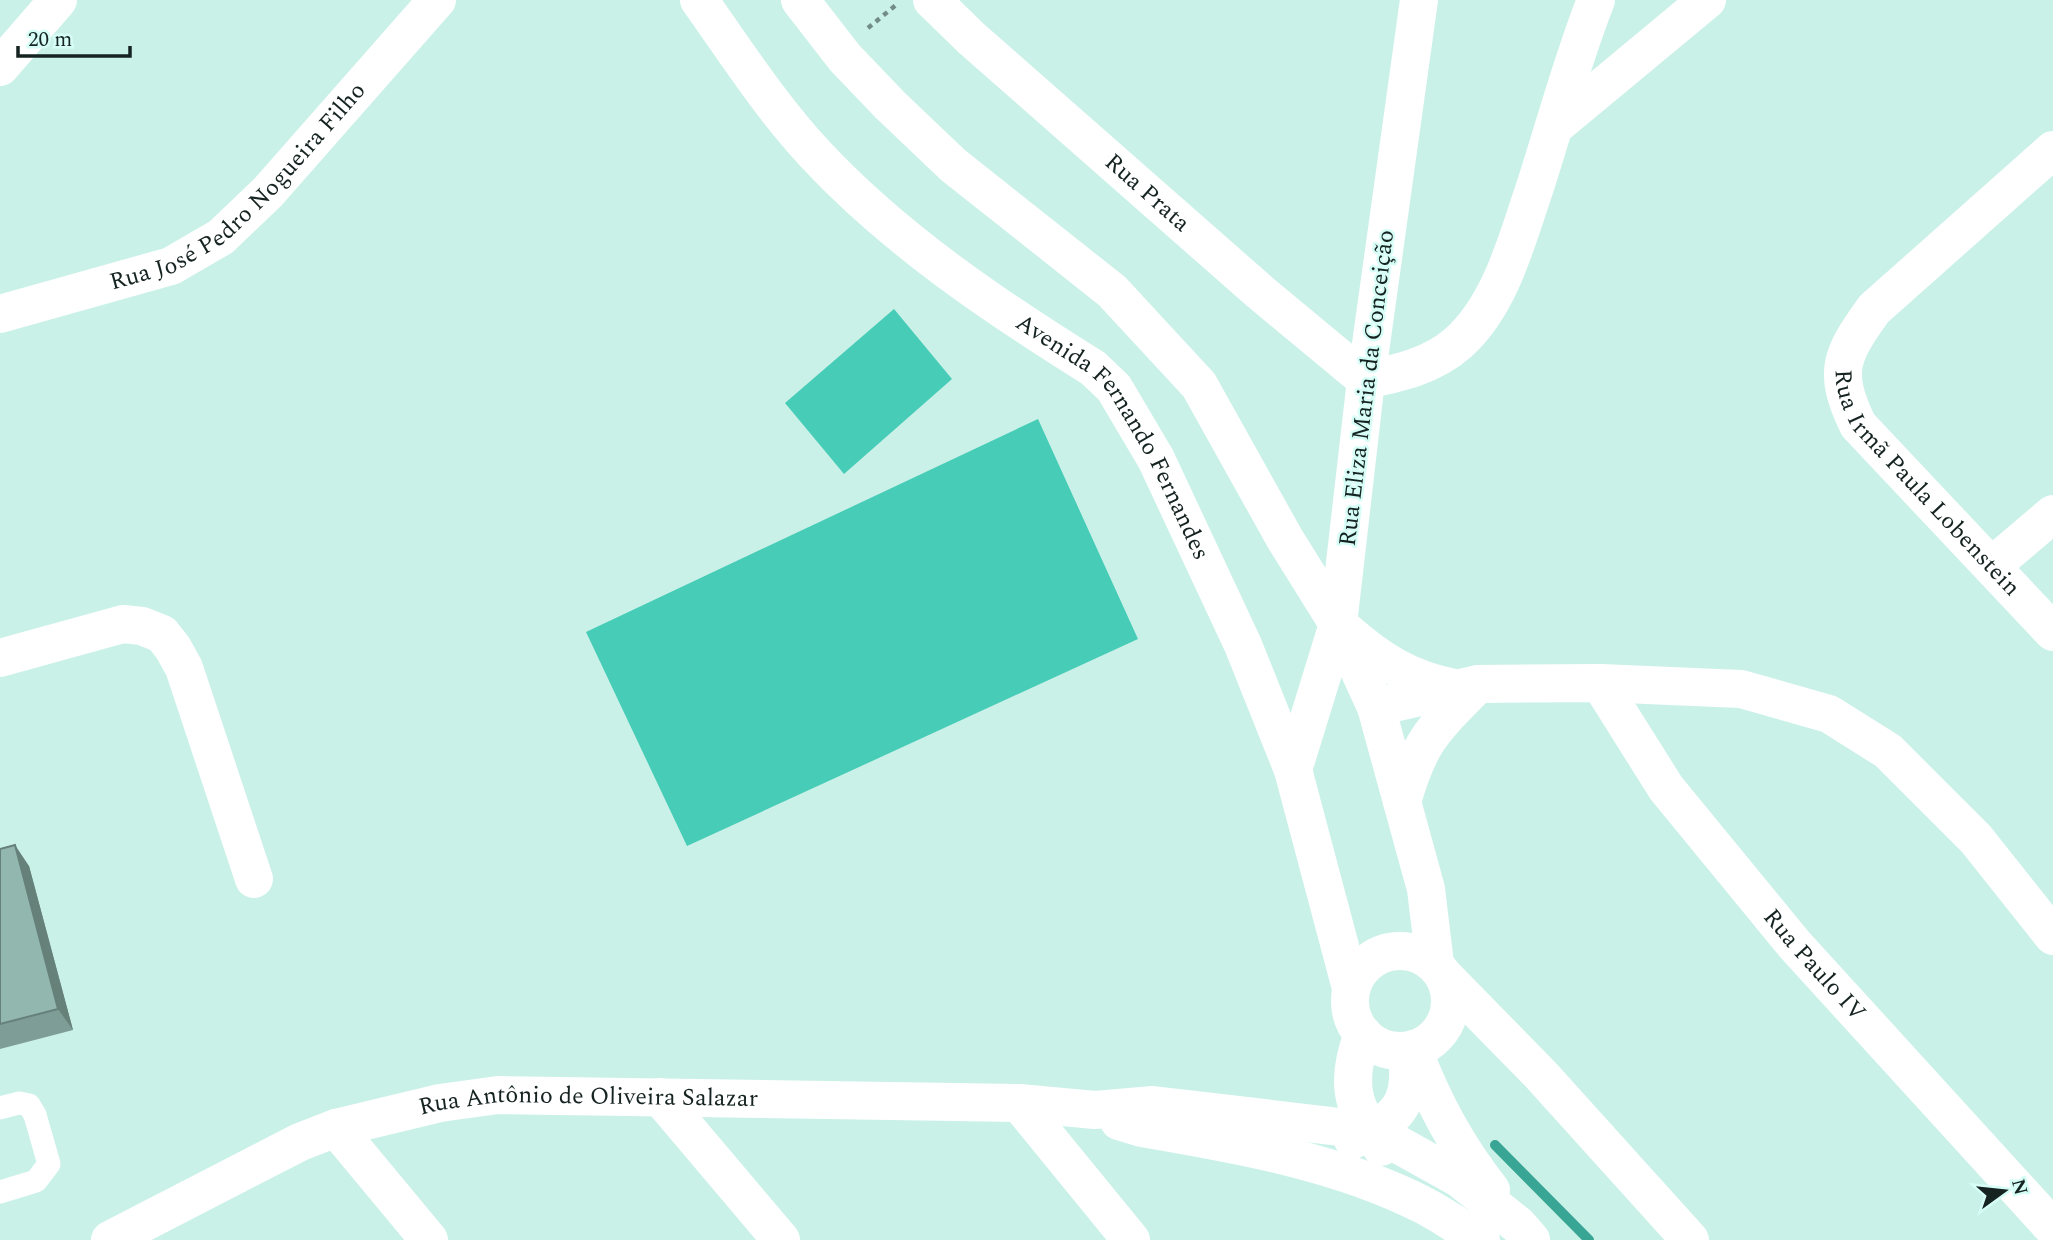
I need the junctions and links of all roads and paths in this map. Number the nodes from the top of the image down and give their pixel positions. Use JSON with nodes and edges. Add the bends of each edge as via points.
{"nodes":[{"id":1,"x":58,"y":0,"type":"edge"},
{"id":2,"x":437,"y":0,"type":"edge"},
{"id":3,"x":699,"y":0,"type":"edge"},
{"id":4,"x":800,"y":0,"type":"edge"},
{"id":5,"x":932,"y":0,"type":"edge"},
{"id":6,"x":1419,"y":0,"type":"edge"},
{"id":7,"x":1596,"y":0,"type":"edge"},
{"id":8,"x":1707,"y":0,"type":"edge"},
{"id":9,"x":0,"y":67,"type":"edge"},
{"id":10,"x":1554,"y":127,"type":"junction"},
{"id":11,"x":2053,"y":150,"type":"edge"},
{"id":12,"x":0,"y":314,"type":"edge"},
{"id":13,"x":1366,"y":380,"type":"junction"},
{"id":14,"x":2053,"y":513,"type":"edge"},
{"id":15,"x":1993,"y":565,"type":"junction"},
{"id":16,"x":1338,"y":624,"type":"junction"},
{"id":17,"x":2053,"y":632,"type":"edge"},
{"id":18,"x":0,"y":658,"type":"edge"},
{"id":19,"x":1600,"y":683,"type":"junction"},
{"id":20,"x":1466,"y":686,"type":"junction"},
{"id":21,"x":1376,"y":707,"type":"junction"},
{"id":22,"x":1293,"y":770,"type":"junction"},
{"id":23,"x":1402,"y":802,"type":"junction"},
{"id":24,"x":254,"y":879,"type":"dead end"},
{"id":25,"x":2053,"y":936,"type":"edge"},
{"id":26,"x":1440,"y":970,"type":"junction"},
{"id":27,"x":1351,"y":988,"type":"junction"},
{"id":28,"x":1363,"y":1034,"type":"junction"},
{"id":29,"x":1410,"y":1050,"type":"junction"},
{"id":30,"x":660,"y":1097,"type":"junction"},
{"id":31,"x":1019,"y":1103,"type":"junction"},
{"id":32,"x":0,"y":1108,"type":"edge"},
{"id":33,"x":1095,"y":1110,"type":"junction"},
{"id":34,"x":336,"y":1128,"type":"junction"},
{"id":35,"x":1374,"y":1130,"type":"junction"},
{"id":36,"x":1280,"y":1156,"type":"junction"},
{"id":37,"x":0,"y":1192,"type":"edge"},
{"id":38,"x":1426,"y":1206,"type":"junction"},
{"id":39,"x":2053,"y":1228,"type":"edge"},
{"id":40,"x":1524,"y":1233,"type":"edge"},
{"id":41,"x":110,"y":1240,"type":"edge"},
{"id":42,"x":429,"y":1240,"type":"edge"},
{"id":43,"x":781,"y":1240,"type":"edge"},
{"id":44,"x":1131,"y":1240,"type":"edge"},
{"id":45,"x":1480,"y":1240,"type":"edge"},
{"id":46,"x":1690,"y":1240,"type":"edge"}],
"edges":[{"from":1,"to":9,"type":"street"},
{"from":2,"to":12,"type":"street","name":"Rua José Pedro Nogueira Filho","via":[[268,192],[221,237],[171,266]]},
{"from":3,"to":22,"type":"street","name":"Avenida Fernando Fernandes","via":[[772,103],[853,192],[911,242],[1093,368],[1114,388],[1156,459],[1243,645]]},
{"from":4,"to":16,"type":"street","via":[[845,58],[953,165],[1112,292],[1199,385]]},
{"from":5,"to":13,"type":"street","name":"Rua Prata"},
{"from":6,"to":13,"type":"street","name":"Rua Eliza Maria da Conceição"},
{"from":7,"to":10,"type":"street"},
{"from":8,"to":10,"type":"street"},
{"from":10,"to":13,"type":"street","via":[[1519,233],[1480,318],[1458,343],[1430,362]]},
{"from":11,"to":15,"type":"street","name":"Rua Irmã Paula Lobenstein","via":[[1874,309],[1854,336],[1843,363],[1844,395],[1858,425]]},
{"from":13,"to":16,"type":"street","name":"Rua Eliza Maria da Conceição"},
{"from":14,"to":15,"type":"street"},
{"from":15,"to":17,"type":"street","name":"Rua Irmã Paula Lobenstein"},
{"from":16,"to":20,"type":"street","via":[[1403,674]]},
{"from":16,"to":21,"type":"street"},
{"from":16,"to":22,"type":"street","name":"Rua Eliza Maria da Conceição"},
{"from":18,"to":24,"type":"street","via":[[122,624],[162,634],[184,668]]},
{"from":19,"to":20,"type":"street"},
{"from":19,"to":25,"type":"street","via":[[1741,689],[1829,714],[1888,751],[1976,839]]},
{"from":19,"to":39,"type":"street","name":"Rua Paulo IV","via":[[1666,788],[1794,944]]},
{"from":20,"to":21,"type":"street"},
{"from":20,"to":23,"type":"street","via":[[1426,738]]},
{"from":21,"to":23,"type":"street"},
{"from":22,"to":27,"type":"street","name":"Avenida Fernando Fernandes"},
{"from":23,"to":26,"type":"street","via":[[1426,889]]},
{"from":26,"to":27,"type":"street","via":[[1409,951],[1379,954],[1357,974]]},
{"from":26,"to":29,"type":"street","via":[[1450,991],[1446,1020],[1438,1033]]},
{"from":26,"to":46,"type":"street"},
{"from":27,"to":28,"type":"street","via":[[1351,1013]]},
{"from":28,"to":29,"type":"street","via":[[1382,1048]]},
{"from":28,"to":35,"type":"street","via":[[1356,1054],[1354,1093]]},
{"from":29,"to":35,"type":"street","via":[[1407,1091],[1390,1122]]},
{"from":29,"to":40,"type":"street","via":[[1471,1165]]},
{"from":30,"to":31,"type":"street","name":"Rua Antônio de Oliveira Salazar"},
{"from":30,"to":34,"type":"street","name":"Rua Antônio de Oliveira Salazar","via":[[498,1095],[440,1103]]},
{"from":30,"to":43,"type":"street"},
{"from":31,"to":33,"type":"street","name":"Rua Antônio de Oliveira Salazar"},
{"from":31,"to":44,"type":"street"},
{"from":32,"to":37,"type":"lane","via":[[29,1105],[49,1164],[36,1181]]},
{"from":33,"to":35,"type":"street","name":"Rua Antônio de Oliveira Salazar","via":[[1153,1105]]},
{"from":33,"to":36,"type":"street","name":"Rua Antônio de Oliveira Salazar","via":[[1142,1128]]},
{"from":34,"to":41,"type":"street","name":"Rua Antônio de Oliveira Salazar"},
{"from":34,"to":42,"type":"street"},
{"from":35,"to":36,"type":"street","via":[[1324,1150]]},
{"from":35,"to":38,"type":"street","via":[[1396,1175]]},
{"from":35,"to":40,"type":"street","name":"Rua Antônio de Oliveira Salazar","via":[[1449,1172]]},
{"from":36,"to":38,"type":"street","name":"Rua Antônio de Oliveira Salazar","via":[[1371,1183]]},
{"from":38,"to":45,"type":"street","name":"Rua Antônio de Oliveira Salazar"}]}
